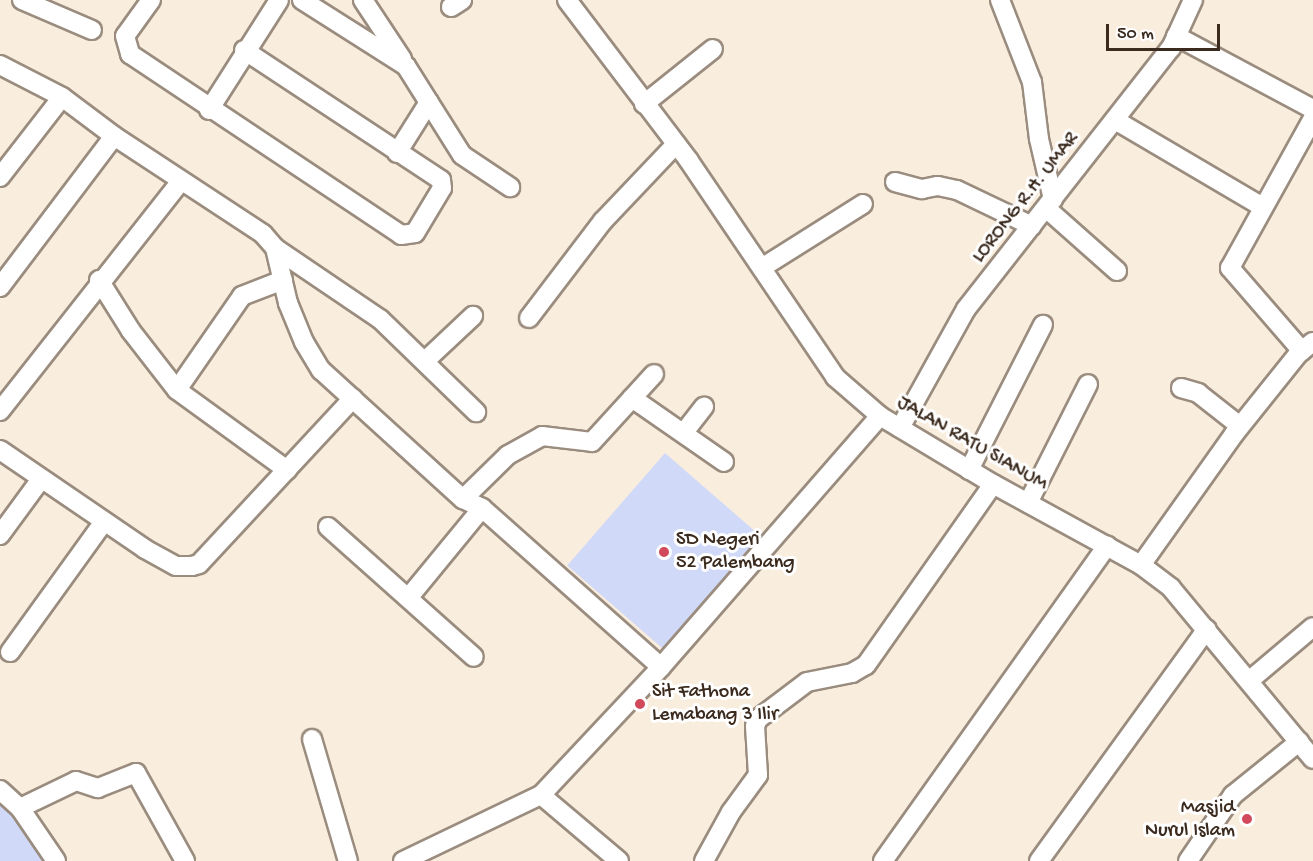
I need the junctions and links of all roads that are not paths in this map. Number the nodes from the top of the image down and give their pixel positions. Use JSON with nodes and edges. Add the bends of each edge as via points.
{"nodes":[{"id":1,"x":22,"y":0,"type":"edge"},
{"id":2,"x":151,"y":0,"type":"edge"},
{"id":3,"x":279,"y":0,"type":"edge"},
{"id":4,"x":302,"y":0,"type":"edge"},
{"id":5,"x":363,"y":0,"type":"edge"},
{"id":6,"x":567,"y":0,"type":"edge"},
{"id":7,"x":1000,"y":0,"type":"edge"},
{"id":8,"x":1193,"y":0,"type":"edge"},
{"id":9,"x":92,"y":30,"type":"dead end"},
{"id":10,"x":1176,"y":36,"type":"junction"},
{"id":11,"x":713,"y":49,"type":"dead end"},
{"id":12,"x":244,"y":50,"type":"junction"},
{"id":13,"x":0,"y":65,"type":"edge"},
{"id":14,"x":406,"y":66,"type":"junction"},
{"id":15,"x":62,"y":97,"type":"junction"},
{"id":16,"x":429,"y":102,"type":"junction"},
{"id":17,"x":644,"y":105,"type":"junction"},
{"id":18,"x":1313,"y":109,"type":"edge"},
{"id":19,"x":209,"y":110,"type":"junction"},
{"id":20,"x":1313,"y":118,"type":"edge"},
{"id":21,"x":1115,"y":120,"type":"junction"},
{"id":22,"x":114,"y":136,"type":"junction"},
{"id":23,"x":676,"y":144,"type":"junction"},
{"id":24,"x":397,"y":153,"type":"junction"},
{"id":25,"x":8,"y":155,"type":"edge"},
{"id":26,"x":462,"y":155,"type":"junction"},
{"id":27,"x":0,"y":177,"type":"edge"},
{"id":28,"x":181,"y":181,"type":"junction"},
{"id":29,"x":442,"y":182,"type":"junction"},
{"id":30,"x":895,"y":182,"type":"dead end"},
{"id":31,"x":510,"y":188,"type":"dead end"},
{"id":32,"x":1050,"y":203,"type":"junction"},
{"id":33,"x":863,"y":204,"type":"dead end"},
{"id":34,"x":1261,"y":206,"type":"junction"},
{"id":35,"x":1032,"y":226,"type":"junction"},
{"id":36,"x":275,"y":248,"type":"junction"},
{"id":37,"x":764,"y":267,"type":"junction"},
{"id":38,"x":1117,"y":271,"type":"dead end"},
{"id":39,"x":99,"y":280,"type":"junction"},
{"id":40,"x":283,"y":280,"type":"junction"},
{"id":41,"x":0,"y":287,"type":"edge"},
{"id":42,"x":473,"y":316,"type":"dead end"},
{"id":43,"x":529,"y":318,"type":"dead end"},
{"id":44,"x":1044,"y":325,"type":"dead end"},
{"id":45,"x":1307,"y":346,"type":"edge"},
{"id":46,"x":425,"y":361,"type":"junction"},
{"id":47,"x":654,"y":374,"type":"dead end"},
{"id":48,"x":1088,"y":384,"type":"dead end"},
{"id":49,"x":1181,"y":388,"type":"dead end"},
{"id":50,"x":177,"y":390,"type":"junction"},
{"id":51,"x":352,"y":398,"type":"junction"},
{"id":52,"x":632,"y":398,"type":"junction"},
{"id":53,"x":704,"y":407,"type":"dead end"},
{"id":54,"x":0,"y":411,"type":"edge"},
{"id":55,"x":476,"y":412,"type":"dead end"},
{"id":56,"x":880,"y":416,"type":"junction"},
{"id":57,"x":1240,"y":426,"type":"junction"},
{"id":58,"x":900,"y":428,"type":"junction"},
{"id":59,"x":685,"y":431,"type":"junction"},
{"id":60,"x":0,"y":450,"type":"edge"},
{"id":61,"x":724,"y":462,"type":"dead end"},
{"id":62,"x":287,"y":470,"type":"junction"},
{"id":63,"x":969,"y":470,"type":"junction"},
{"id":64,"x":41,"y":479,"type":"junction"},
{"id":65,"x":993,"y":484,"type":"junction"},
{"id":66,"x":463,"y":499,"type":"junction"},
{"id":67,"x":1028,"y":503,"type":"junction"},
{"id":68,"x":482,"y":508,"type":"junction"},
{"id":69,"x":103,"y":523,"type":"junction"},
{"id":70,"x":328,"y":527,"type":"dead end"},
{"id":71,"x":0,"y":535,"type":"edge"},
{"id":72,"x":1107,"y":546,"type":"junction"},
{"id":73,"x":1142,"y":566,"type":"junction"},
{"id":74,"x":410,"y":597,"type":"junction"},
{"id":75,"x":1313,"y":627,"type":"edge"},
{"id":76,"x":1207,"y":629,"type":"junction"},
{"id":77,"x":10,"y":652,"type":"dead end"},
{"id":78,"x":474,"y":657,"type":"dead end"},
{"id":79,"x":661,"y":667,"type":"junction"},
{"id":80,"x":1250,"y":680,"type":"junction"},
{"id":81,"x":312,"y":739,"type":"dead end"},
{"id":82,"x":1299,"y":742,"type":"junction"},
{"id":83,"x":1313,"y":759,"type":"edge"},
{"id":84,"x":0,"y":790,"type":"edge"},
{"id":85,"x":541,"y":795,"type":"junction"},
{"id":86,"x":20,"y":808,"type":"junction"},
{"id":87,"x":56,"y":861,"type":"edge"},
{"id":88,"x":185,"y":861,"type":"edge"},
{"id":89,"x":348,"y":861,"type":"edge"},
{"id":90,"x":403,"y":861,"type":"edge"},
{"id":91,"x":619,"y":861,"type":"edge"},
{"id":92,"x":704,"y":861,"type":"edge"},
{"id":93,"x":883,"y":861,"type":"edge"},
{"id":94,"x":1040,"y":861,"type":"edge"},
{"id":95,"x":1188,"y":861,"type":"edge"}],
"edges":[{"from":1,"to":9,"type":"street"},
{"from":2,"to":19,"type":"street","via":[[126,36],[130,54]]},
{"from":3,"to":12,"type":"street"},
{"from":4,"to":14,"type":"street"},
{"from":5,"to":14,"type":"street"},
{"from":6,"to":17,"type":"street"},
{"from":7,"to":32,"type":"street","via":[[1032,82]]},
{"from":8,"to":10,"type":"street","name":"LORONG R.H. UMAR"},
{"from":10,"to":18,"type":"street"},
{"from":10,"to":21,"type":"street","name":"LORONG R.H. UMAR"},
{"from":11,"to":17,"type":"street"},
{"from":12,"to":19,"type":"street"},
{"from":12,"to":24,"type":"street"},
{"from":13,"to":15,"type":"street"},
{"from":14,"to":16,"type":"street"},
{"from":15,"to":22,"type":"street"},
{"from":15,"to":25,"type":"street"},
{"from":16,"to":24,"type":"street"},
{"from":16,"to":26,"type":"street"},
{"from":17,"to":23,"type":"street"},
{"from":19,"to":29,"type":"street","via":[[401,235],[415,233]]},
{"from":20,"to":34,"type":"street"},
{"from":21,"to":32,"type":"street","name":"LORONG R.H. UMAR"},
{"from":21,"to":34,"type":"street"},
{"from":22,"to":28,"type":"street"},
{"from":22,"to":41,"type":"street"},
{"from":23,"to":37,"type":"street"},
{"from":23,"to":43,"type":"street","via":[[603,221]]},
{"from":24,"to":29,"type":"street"},
{"from":25,"to":27,"type":"street"},
{"from":26,"to":29,"type":"street"},
{"from":26,"to":31,"type":"street"},
{"from":28,"to":36,"type":"street","via":[[257,229]]},
{"from":28,"to":39,"type":"street"},
{"from":30,"to":35,"type":"street","via":[[922,189],[938,186],[957,190]]},
{"from":32,"to":35,"type":"street","name":"LORONG R.H. UMAR"},
{"from":32,"to":38,"type":"street"},
{"from":33,"to":37,"type":"street"},
{"from":34,"to":45,"type":"street","via":[[1230,268]]},
{"from":35,"to":58,"type":"street","name":"LORONG R.H. UMAR","via":[[966,309]]},
{"from":36,"to":40,"type":"street"},
{"from":36,"to":46,"type":"street","via":[[380,319]]},
{"from":37,"to":56,"type":"street","via":[[835,377]]},
{"from":39,"to":50,"type":"street","via":[[131,332]]},
{"from":39,"to":54,"type":"street"},
{"from":40,"to":50,"type":"street","via":[[242,296]]},
{"from":40,"to":51,"type":"street","via":[[304,342],[321,370]]},
{"from":42,"to":46,"type":"street"},
{"from":44,"to":63,"type":"street"},
{"from":45,"to":57,"type":"street"},
{"from":46,"to":55,"type":"street"},
{"from":47,"to":52,"type":"street"},
{"from":48,"to":67,"type":"street"},
{"from":49,"to":57,"type":"street","via":[[1198,393]]},
{"from":50,"to":62,"type":"street"},
{"from":51,"to":62,"type":"street"},
{"from":51,"to":66,"type":"street"},
{"from":52,"to":59,"type":"street"},
{"from":52,"to":66,"type":"street","via":[[592,441],[542,436],[507,455]]},
{"from":53,"to":59,"type":"street"},
{"from":56,"to":58,"type":"street","name":"JALAN RATU SIANUM"},
{"from":56,"to":79,"type":"street","name":"JALAN RATU SIANUM"},
{"from":57,"to":73,"type":"street"},
{"from":58,"to":63,"type":"street","name":"JALAN RATU SIANUM"},
{"from":59,"to":61,"type":"street"},
{"from":60,"to":64,"type":"street"},
{"from":62,"to":69,"type":"street","via":[[199,564],[176,566]]},
{"from":63,"to":65,"type":"street","name":"JALAN RATU SIANUM"},
{"from":64,"to":69,"type":"street"},
{"from":64,"to":71,"type":"street"},
{"from":65,"to":67,"type":"street","name":"JALAN RATU SIANUM"},
{"from":65,"to":92,"type":"street","via":[[866,665],[852,673],[807,682],[758,719],[758,775],[731,812]]},
{"from":66,"to":68,"type":"street"},
{"from":67,"to":72,"type":"street","name":"JALAN RATU SIANUM"},
{"from":68,"to":74,"type":"street"},
{"from":68,"to":79,"type":"street"},
{"from":69,"to":77,"type":"street"},
{"from":70,"to":74,"type":"street"},
{"from":72,"to":73,"type":"street","name":"JALAN RATU SIANUM"},
{"from":72,"to":93,"type":"street"},
{"from":73,"to":76,"type":"street","name":"JALAN RATU SIANUM","via":[[1171,588]]},
{"from":74,"to":78,"type":"street"},
{"from":75,"to":80,"type":"street"},
{"from":76,"to":80,"type":"street","name":"JALAN RATU SIANUM"},
{"from":76,"to":94,"type":"street"},
{"from":79,"to":85,"type":"street","name":"JALAN RATU SIANUM"},
{"from":80,"to":82,"type":"street","name":"JALAN RATU SIANUM"},
{"from":81,"to":89,"type":"street"},
{"from":82,"to":83,"type":"street","name":"JALAN RATU SIANUM"},
{"from":82,"to":95,"type":"street","via":[[1233,795]]},
{"from":84,"to":86,"type":"street"},
{"from":85,"to":90,"type":"street","name":"JALAN RATU SIANUM"},
{"from":85,"to":91,"type":"street"},
{"from":86,"to":87,"type":"street"},
{"from":86,"to":88,"type":"street","via":[[76,781],[98,789],[136,772]]}]}
